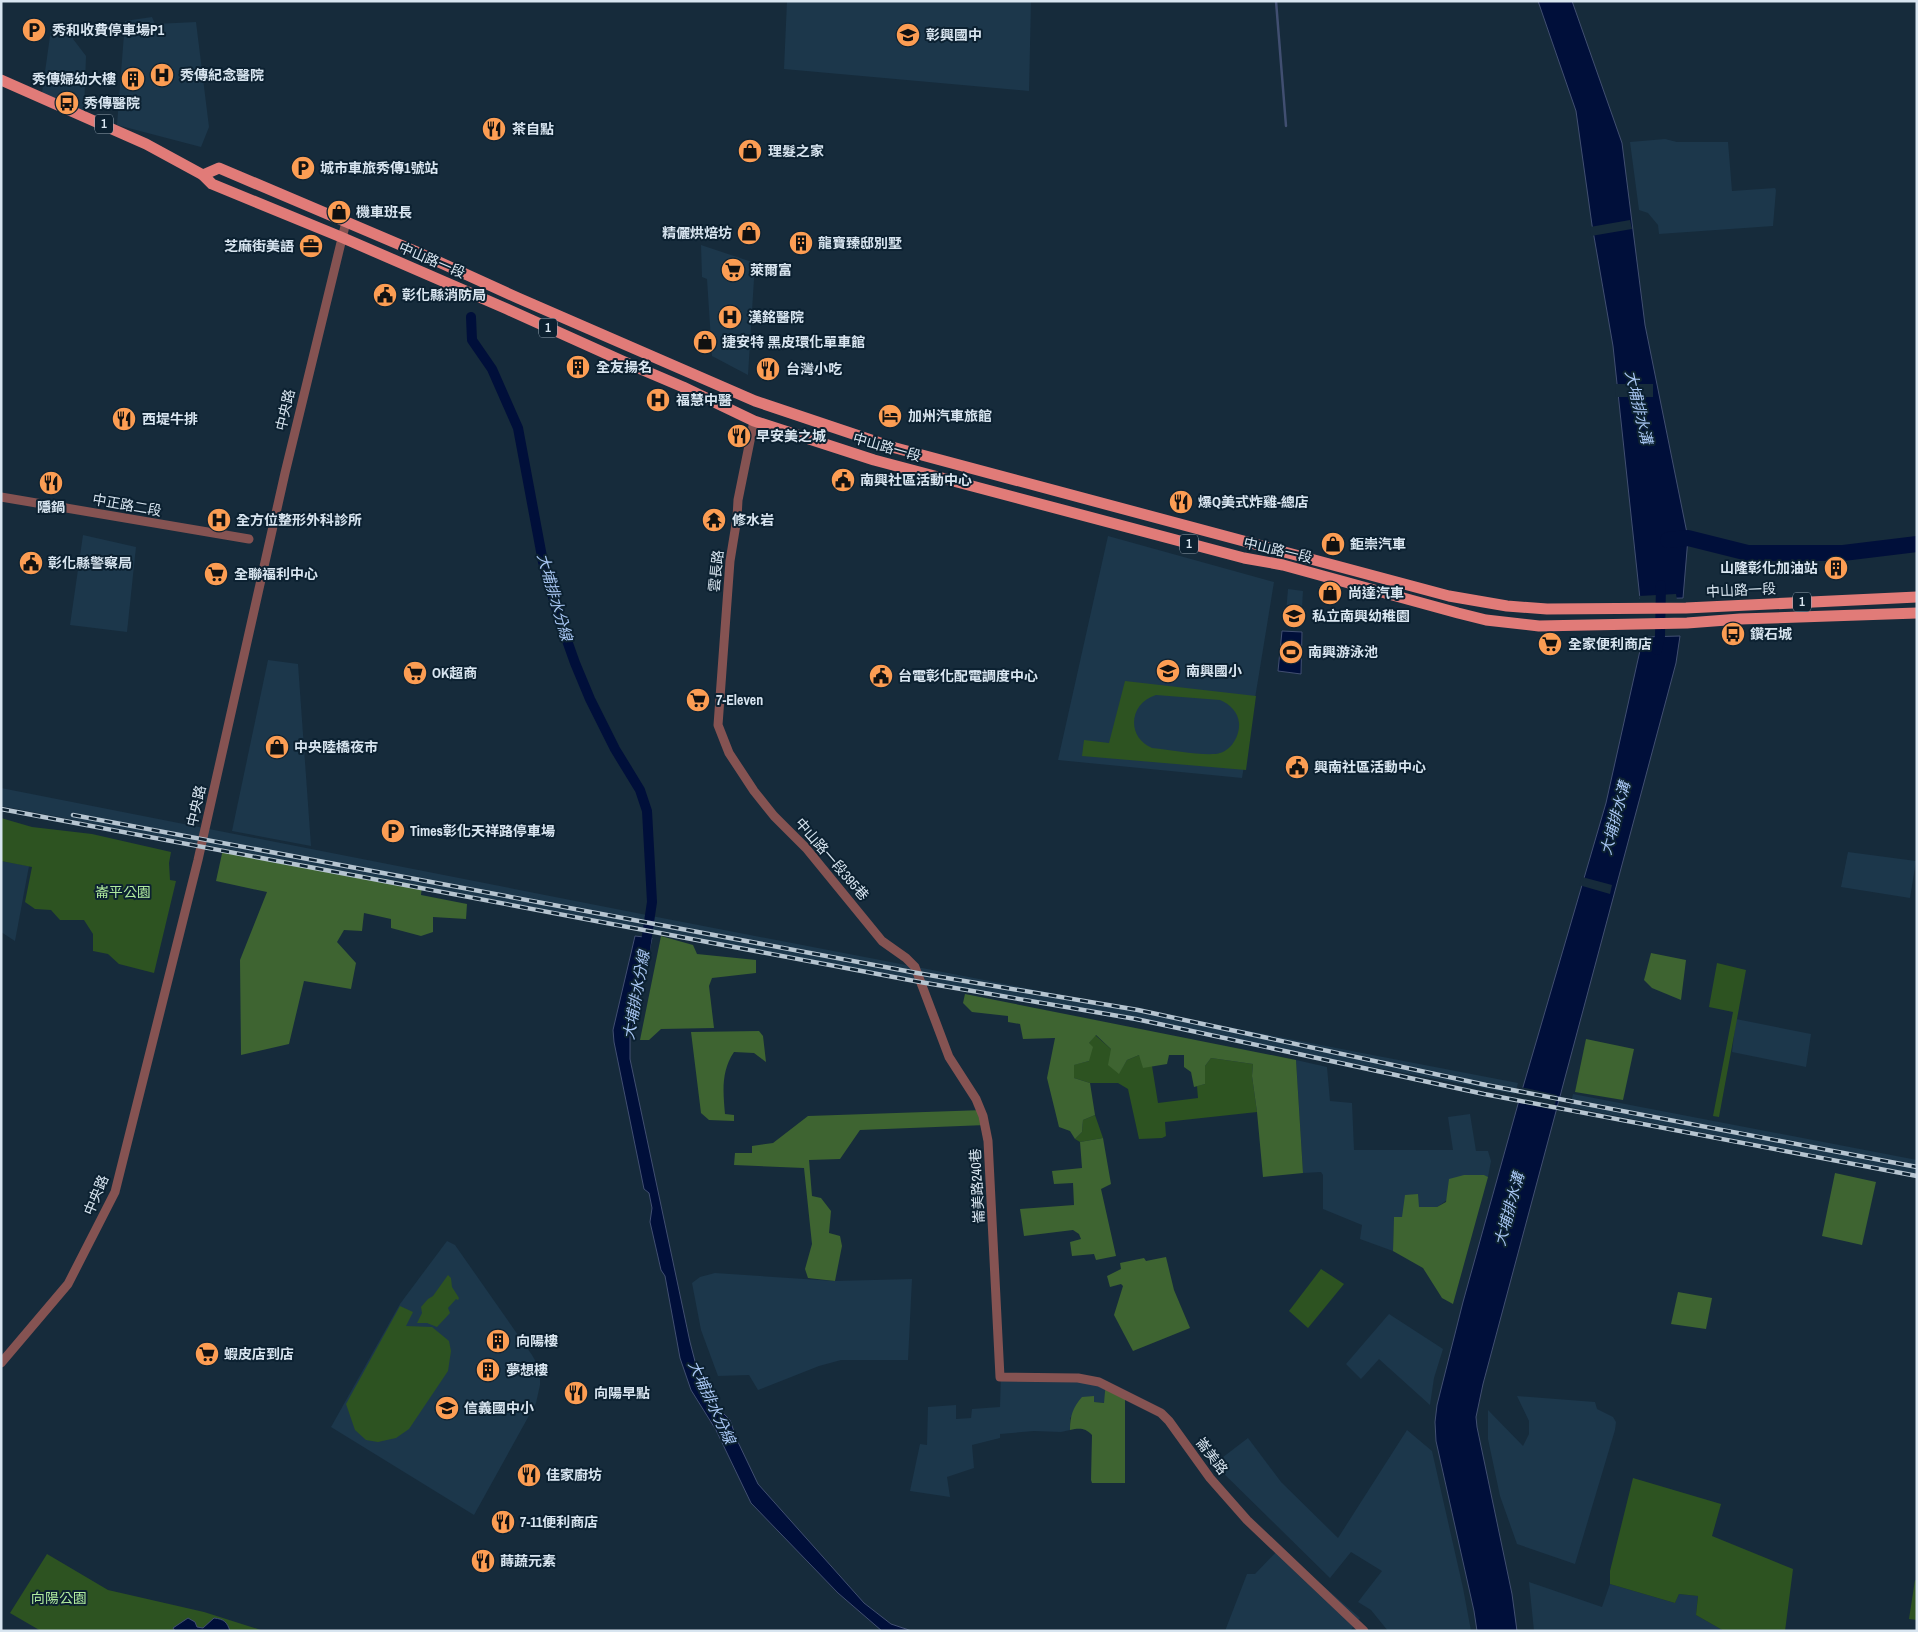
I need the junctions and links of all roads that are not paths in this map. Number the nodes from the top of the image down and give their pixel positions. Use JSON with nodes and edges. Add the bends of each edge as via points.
{"nodes":[{"id":1,"x":1,"y":80,"type":"edge"},
{"id":2,"x":203,"y":175,"type":"junction"},
{"id":3,"x":346,"y":222,"type":"junction"},
{"id":4,"x":341,"y":237,"type":"junction"},
{"id":5,"x":754,"y":421,"type":"junction"},
{"id":6,"x":1,"y":497,"type":"edge"},
{"id":7,"x":249,"y":540,"type":"dead end"},
{"id":8,"x":1917,"y":597,"type":"edge"},
{"id":9,"x":1917,"y":613,"type":"edge"},
{"id":10,"x":718,"y":725,"type":"joint"},
{"id":11,"x":929,"y":1007,"type":"joint"},
{"id":12,"x":1,"y":1363,"type":"edge"},
{"id":13,"x":1000,"y":1376,"type":"joint"},
{"id":14,"x":1364,"y":1631,"type":"edge"}],
"edges":[{"from":1,"to":2,"type":"main road","name":"中山路一段","number":"1","via":[[112,127]]},
{"from":2,"to":3,"type":"main road","name":"中山路一段","number":"1","via":[[219,168]]},
{"from":2,"to":4,"type":"main road","name":"中山路一段","number":"1","via":[[212,184]]},
{"from":3,"to":4,"type":"street","name":"中央路"},
{"from":3,"to":8,"type":"main road","name":"中山路一段","number":"1","via":[[755,401],[892,447],[1449,596],[1547,609],[1686,608]]},
{"from":4,"to":5,"type":"main road","name":"中山路一段","number":"1"},
{"from":4,"to":12,"type":"street","name":"中央路","via":[[280,491],[198,860],[115,1192],[68,1284]]},
{"from":5,"to":9,"type":"main road","name":"中山路一段","number":"1","via":[[874,460],[1486,620],[1539,626],[1632,625]]},
{"from":5,"to":10,"type":"street","name":"雲長路","via":[[730,561]]},
{"from":6,"to":7,"type":"street","name":"中正路二段"},
{"from":10,"to":11,"type":"street","name":"中山路一段395巷","via":[[729,752],[774,816],[806,848],[882,941],[915,967]]},
{"from":11,"to":13,"type":"street","name":"崙美路240巷","via":[[949,1058],[976,1099],[988,1141]]},
{"from":13,"to":14,"type":"street","name":"崙美路","via":[[1078,1378],[1100,1382],[1161,1413],[1210,1478],[1248,1520]]}]}
